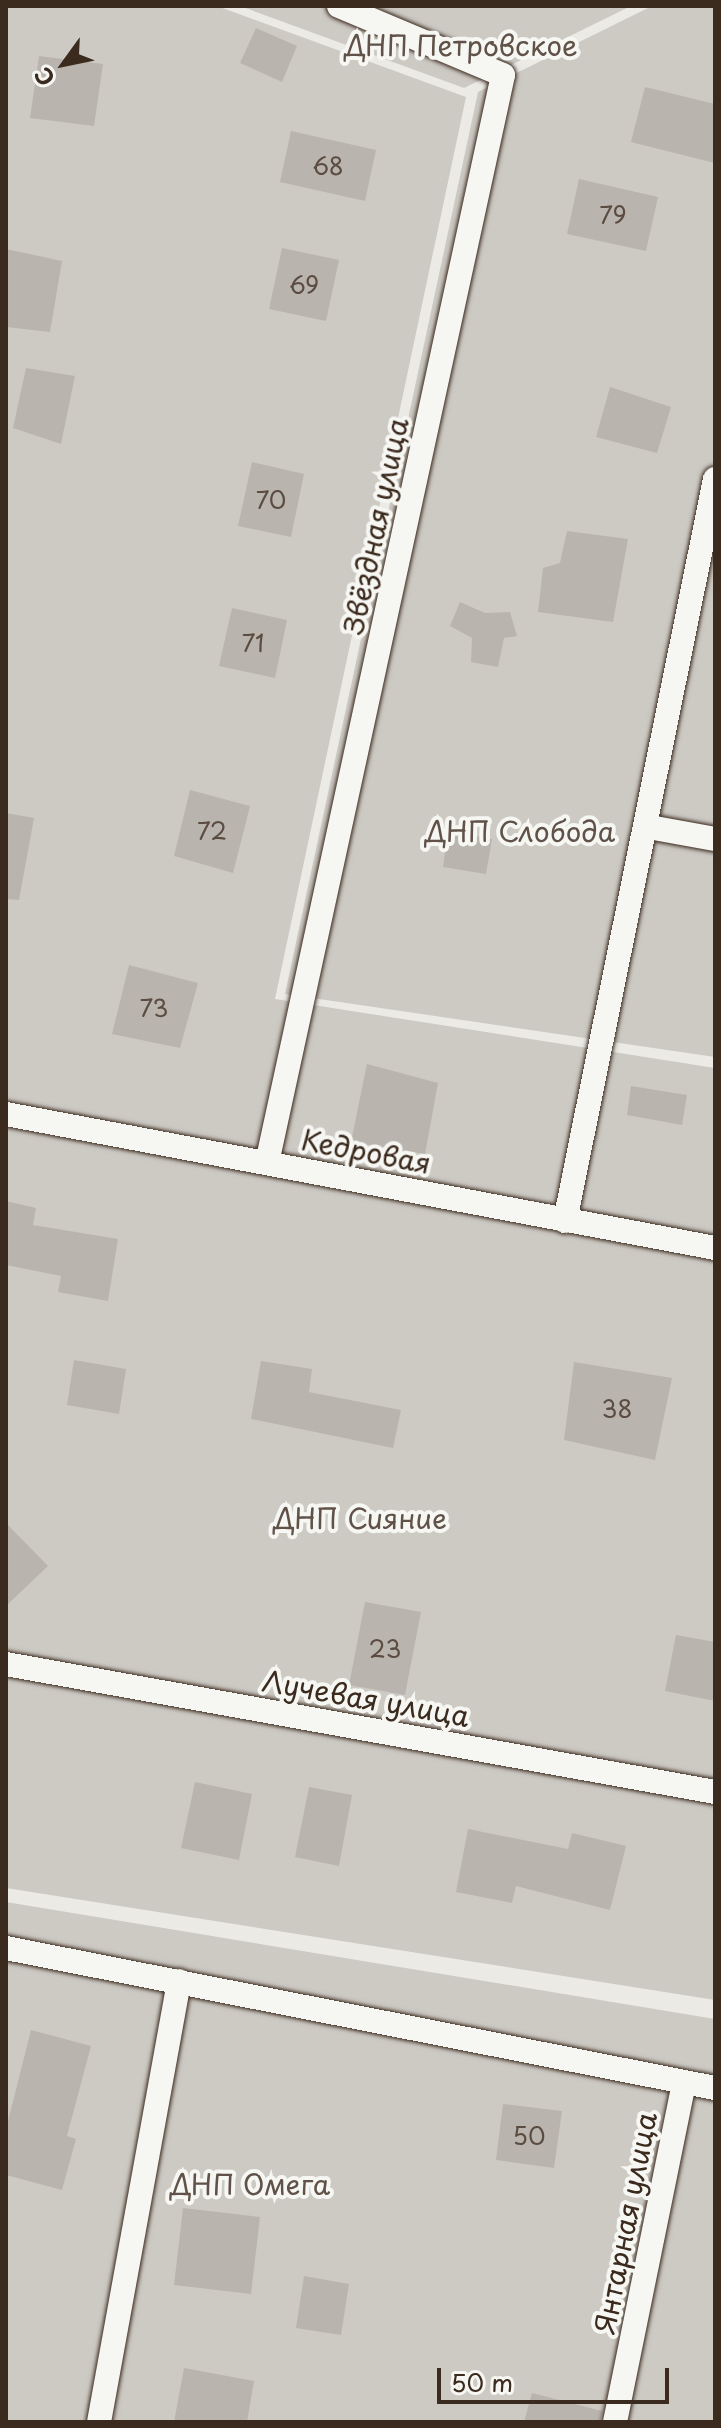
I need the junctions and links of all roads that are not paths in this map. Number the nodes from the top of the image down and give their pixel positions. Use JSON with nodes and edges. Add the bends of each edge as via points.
{"nodes":[{"id":1,"x":339,"y":6,"type":"edge"},
{"id":2,"x":715,"y":479,"type":"edge"},
{"id":3,"x":649,"y":827,"type":"junction"},
{"id":4,"x":715,"y":839,"type":"edge"},
{"id":5,"x":6,"y":1114,"type":"edge"},
{"id":6,"x":267,"y":1163,"type":"junction"},
{"id":7,"x":565,"y":1221,"type":"junction"},
{"id":8,"x":715,"y":1248,"type":"edge"},
{"id":9,"x":6,"y":1664,"type":"edge"},
{"id":10,"x":715,"y":1792,"type":"edge"},
{"id":11,"x":6,"y":1948,"type":"edge"},
{"id":12,"x":179,"y":1981,"type":"junction"},
{"id":13,"x":684,"y":2083,"type":"junction"},
{"id":14,"x":715,"y":2088,"type":"edge"},
{"id":15,"x":99,"y":2422,"type":"edge"},
{"id":16,"x":615,"y":2422,"type":"edge"}],
"edges":[{"from":1,"to":6,"type":"street","name":"Звёздная улица","via":[[503,75]]},
{"from":2,"to":3,"type":"street"},
{"from":3,"to":4,"type":"street"},
{"from":3,"to":7,"type":"street"},
{"from":5,"to":6,"type":"street","name":"Кедровая"},
{"from":6,"to":7,"type":"street","name":"Кедровая"},
{"from":7,"to":8,"type":"street","name":"Кедровая"},
{"from":9,"to":10,"type":"street","name":"Лучевая улица"},
{"from":11,"to":12,"type":"street"},
{"from":12,"to":13,"type":"street"},
{"from":12,"to":15,"type":"street"},
{"from":13,"to":14,"type":"street"},
{"from":13,"to":16,"type":"street","name":"Янтарная улица"}]}
